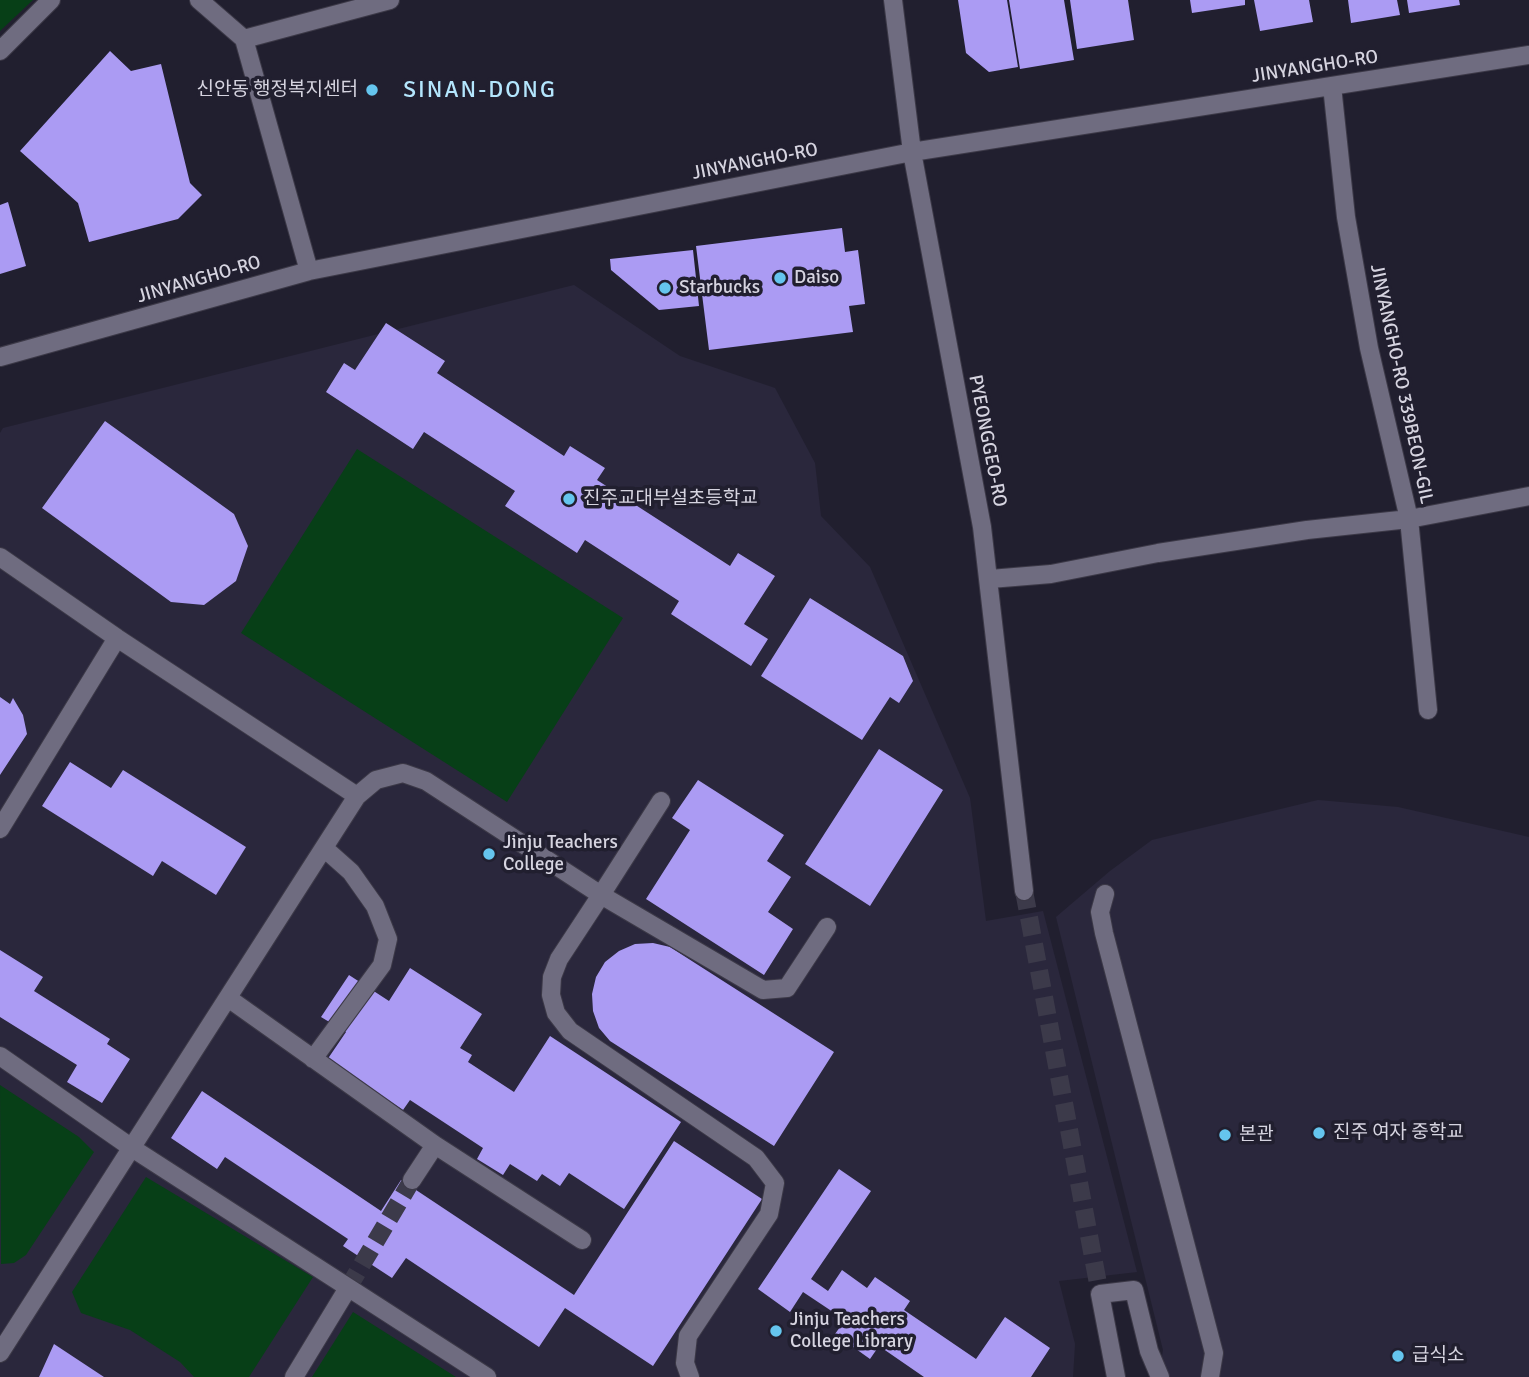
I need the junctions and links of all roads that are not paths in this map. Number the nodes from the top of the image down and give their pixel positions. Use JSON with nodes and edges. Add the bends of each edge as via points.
{"nodes":[{"id":1,"x":51,"y":0,"type":"edge"},
{"id":2,"x":199,"y":0,"type":"edge"},
{"id":3,"x":390,"y":0,"type":"edge"},
{"id":4,"x":893,"y":0,"type":"edge"},
{"id":5,"x":244,"y":39,"type":"junction"},
{"id":6,"x":0,"y":51,"type":"edge"},
{"id":7,"x":1529,"y":55,"type":"edge"},
{"id":8,"x":1332,"y":86,"type":"junction"},
{"id":9,"x":912,"y":152,"type":"junction"},
{"id":10,"x":309,"y":271,"type":"junction"},
{"id":11,"x":0,"y":357,"type":"edge"},
{"id":12,"x":1529,"y":496,"type":"edge"},
{"id":13,"x":1409,"y":519,"type":"junction"},
{"id":14,"x":0,"y":557,"type":"edge"},
{"id":15,"x":990,"y":579,"type":"junction"},
{"id":16,"x":117,"y":638,"type":"junction"},
{"id":17,"x":1428,"y":710,"type":"dead end"},
{"id":18,"x":357,"y":796,"type":"junction"},
{"id":19,"x":662,"y":801,"type":"dead end"},
{"id":20,"x":0,"y":829,"type":"edge"},
{"id":21,"x":324,"y":848,"type":"junction"},
{"id":22,"x":1024,"y":891,"type":"tunnel mouth"},
{"id":23,"x":1105,"y":894,"type":"dead end"},
{"id":24,"x":601,"y":895,"type":"junction"},
{"id":25,"x":827,"y":927,"type":"dead end"},
{"id":26,"x":228,"y":998,"type":"junction"},
{"id":27,"x":0,"y":1056,"type":"edge"},
{"id":28,"x":313,"y":1059,"type":"junction"},
{"id":29,"x":435,"y":1146,"type":"junction"},
{"id":30,"x":132,"y":1148,"type":"junction"},
{"id":31,"x":412,"y":1180,"type":"tunnel mouth"},
{"id":32,"x":582,"y":1240,"type":"dead end"},
{"id":33,"x":348,"y":1288,"type":"junction"},
{"id":34,"x":0,"y":1353,"type":"edge"},
{"id":35,"x":294,"y":1377,"type":"edge"},
{"id":36,"x":487,"y":1377,"type":"edge"},
{"id":37,"x":690,"y":1377,"type":"edge"},
{"id":38,"x":1116,"y":1377,"type":"edge"},
{"id":39,"x":1160,"y":1377,"type":"edge"},
{"id":40,"x":1210,"y":1377,"type":"edge"}],
"edges":[{"from":1,"to":6,"type":"street"},
{"from":2,"to":5,"type":"street"},
{"from":3,"to":5,"type":"street"},
{"from":4,"to":9,"type":"street","name":"PYEONGGEO-RO"},
{"from":5,"to":10,"type":"street"},
{"from":7,"to":8,"type":"street","name":"JINYANGHO-RO"},
{"from":8,"to":9,"type":"street","name":"JINYANGHO-RO"},
{"from":8,"to":13,"type":"street","name":"JINYANGHO-RO 339BEON-GIL","via":[[1346,217]]},
{"from":9,"to":10,"type":"street","name":"JINYANGHO-RO"},
{"from":9,"to":15,"type":"street","name":"PYEONGGEO-RO"},
{"from":10,"to":11,"type":"street","name":"JINYANGHO-RO"},
{"from":12,"to":13,"type":"street"},
{"from":13,"to":15,"type":"street","name":"JINYANGHO-RO 339BEON-GIL","via":[[1307,530],[1051,574]]},
{"from":13,"to":17,"type":"street"},
{"from":14,"to":16,"type":"street"},
{"from":15,"to":22,"type":"street","name":"PYEONGGEO-RO"},
{"from":16,"to":18,"type":"street"},
{"from":16,"to":20,"type":"street"},
{"from":18,"to":21,"type":"street"},
{"from":18,"to":24,"type":"street","via":[[376,780],[403,773],[426,781]]},
{"from":19,"to":24,"type":"street"},
{"from":21,"to":26,"type":"street"},
{"from":21,"to":28,"type":"street","via":[[357,880],[375,906],[388,939],[382,965]]},
{"from":23,"to":40,"type":"street","via":[[1100,912],[1104,933],[1214,1353]]},
{"from":24,"to":25,"type":"street","via":[[764,990],[787,988]]},
{"from":24,"to":37,"type":"street","via":[[552,977],[556,1013],[570,1031],[756,1158],[775,1183],[769,1214],[688,1336],[685,1363]]},
{"from":26,"to":28,"type":"street"},
{"from":26,"to":30,"type":"street"},
{"from":27,"to":30,"type":"street"},
{"from":28,"to":29,"type":"street"},
{"from":29,"to":31,"type":"street"},
{"from":29,"to":32,"type":"street"},
{"from":30,"to":33,"type":"street"},
{"from":30,"to":34,"type":"street"},
{"from":33,"to":35,"type":"street"},
{"from":33,"to":36,"type":"street"},
{"from":38,"to":39,"type":"street","via":[[1100,1294],[1134,1290]]}]}
